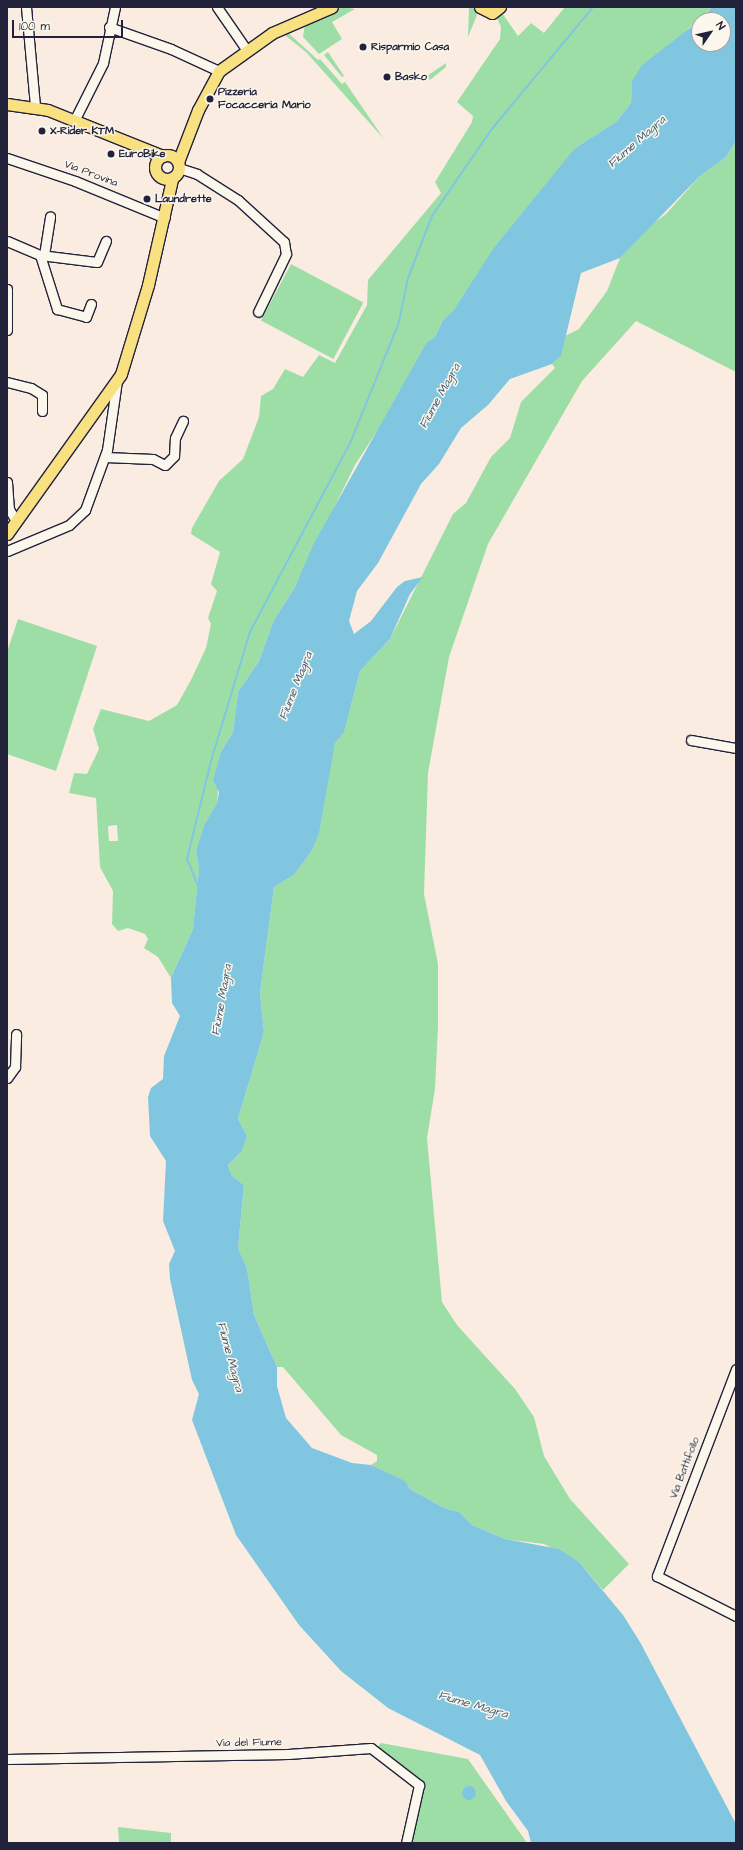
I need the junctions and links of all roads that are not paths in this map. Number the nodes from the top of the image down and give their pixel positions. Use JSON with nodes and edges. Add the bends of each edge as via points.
{"nodes":[{"id":1,"x":26,"y":7,"type":"edge"},
{"id":2,"x":115,"y":7,"type":"edge"},
{"id":3,"x":217,"y":7,"type":"edge"},
{"id":4,"x":332,"y":7,"type":"edge"},
{"id":5,"x":480,"y":7,"type":"edge"},
{"id":6,"x":500,"y":7,"type":"edge"},
{"id":7,"x":109,"y":27,"type":"junction"},
{"id":8,"x":246,"y":49,"type":"junction"},
{"id":9,"x":219,"y":71,"type":"junction"},
{"id":10,"x":7,"y":104,"type":"edge"},
{"id":11,"x":35,"y":106,"type":"junction"},
{"id":12,"x":75,"y":119,"type":"junction"},
{"id":13,"x":141,"y":148,"type":"junction"},
{"id":14,"x":7,"y":158,"type":"edge"},
{"id":15,"x":173,"y":161,"type":"junction"},
{"id":16,"x":155,"y":164,"type":"junction"},
{"id":17,"x":167,"y":179,"type":"junction"},
{"id":18,"x":50,"y":216,"type":"dead end"},
{"id":19,"x":165,"y":218,"type":"junction"},
{"id":20,"x":7,"y":241,"type":"edge"},
{"id":21,"x":106,"y":241,"type":"dead end"},
{"id":22,"x":42,"y":255,"type":"junction"},
{"id":23,"x":7,"y":289,"type":"edge"},
{"id":24,"x":92,"y":304,"type":"dead end"},
{"id":25,"x":258,"y":312,"type":"dead end"},
{"id":26,"x":7,"y":330,"type":"edge"},
{"id":27,"x":117,"y":381,"type":"junction"},
{"id":28,"x":7,"y":382,"type":"edge"},
{"id":29,"x":42,"y":411,"type":"dead end"},
{"id":30,"x":183,"y":421,"type":"dead end"},
{"id":31,"x":105,"y":457,"type":"junction"},
{"id":32,"x":7,"y":482,"type":"edge"},
{"id":33,"x":16,"y":521,"type":"junction"},
{"id":34,"x":7,"y":534,"type":"edge"},
{"id":35,"x":7,"y":551,"type":"edge"},
{"id":36,"x":691,"y":740,"type":"dead end"},
{"id":37,"x":736,"y":748,"type":"edge"},
{"id":38,"x":16,"y":1034,"type":"dead end"},
{"id":39,"x":7,"y":1078,"type":"edge"},
{"id":40,"x":736,"y":1369,"type":"edge"},
{"id":41,"x":736,"y":1616,"type":"edge"},
{"id":42,"x":7,"y":1759,"type":"edge"},
{"id":43,"x":406,"y":1843,"type":"edge"}],
"edges":[{"from":1,"to":11,"type":"street"},
{"from":2,"to":7,"type":"street"},
{"from":3,"to":8,"type":"street"},
{"from":4,"to":8,"type":"main road"},
{"from":5,"to":6,"type":"main road","via":[[492,13]]},
{"from":7,"to":9,"type":"street","via":[[171,49]]},
{"from":7,"to":12,"type":"street","via":[[103,63]]},
{"from":8,"to":9,"type":"main road"},
{"from":9,"to":15,"type":"main road","via":[[186,142]]},
{"from":10,"to":11,"type":"main road"},
{"from":11,"to":12,"type":"main road"},
{"from":12,"to":13,"type":"main road"},
{"from":13,"to":15,"type":"main road"},
{"from":13,"to":16,"type":"main road"},
{"from":14,"to":19,"type":"street","name":"Via Provina","via":[[53,172]]},
{"from":15,"to":16,"type":"main road"},
{"from":15,"to":17,"type":"main road"},
{"from":15,"to":25,"type":"street","via":[[238,200],[284,242],[286,254]]},
{"from":16,"to":17,"type":"main road"},
{"from":17,"to":19,"type":"main road","via":[[168,201]]},
{"from":18,"to":22,"type":"street"},
{"from":19,"to":27,"type":"main road","via":[[128,356]]},
{"from":20,"to":22,"type":"street"},
{"from":21,"to":22,"type":"street","via":[[97,262]]},
{"from":22,"to":24,"type":"street","via":[[57,310],[86,317]]},
{"from":23,"to":26,"type":"street"},
{"from":27,"to":31,"type":"street"},
{"from":27,"to":33,"type":"main road"},
{"from":28,"to":29,"type":"street","via":[[31,388],[42,395]]},
{"from":30,"to":31,"type":"street","via":[[175,438],[174,456],[165,465],[153,459]]},
{"from":31,"to":35,"type":"street","via":[[79,518],[52,534]]},
{"from":32,"to":33,"type":"street","via":[[9,509]]},
{"from":33,"to":34,"type":"main road"},
{"from":36,"to":37,"type":"street"},
{"from":38,"to":39,"type":"street","via":[[15,1068]]},
{"from":40,"to":41,"type":"street","name":"Via Battifollo","via":[[657,1576]]},
{"from":42,"to":43,"type":"street","name":"Via del Fiume","via":[[288,1754],[371,1748],[419,1785]]}]}
